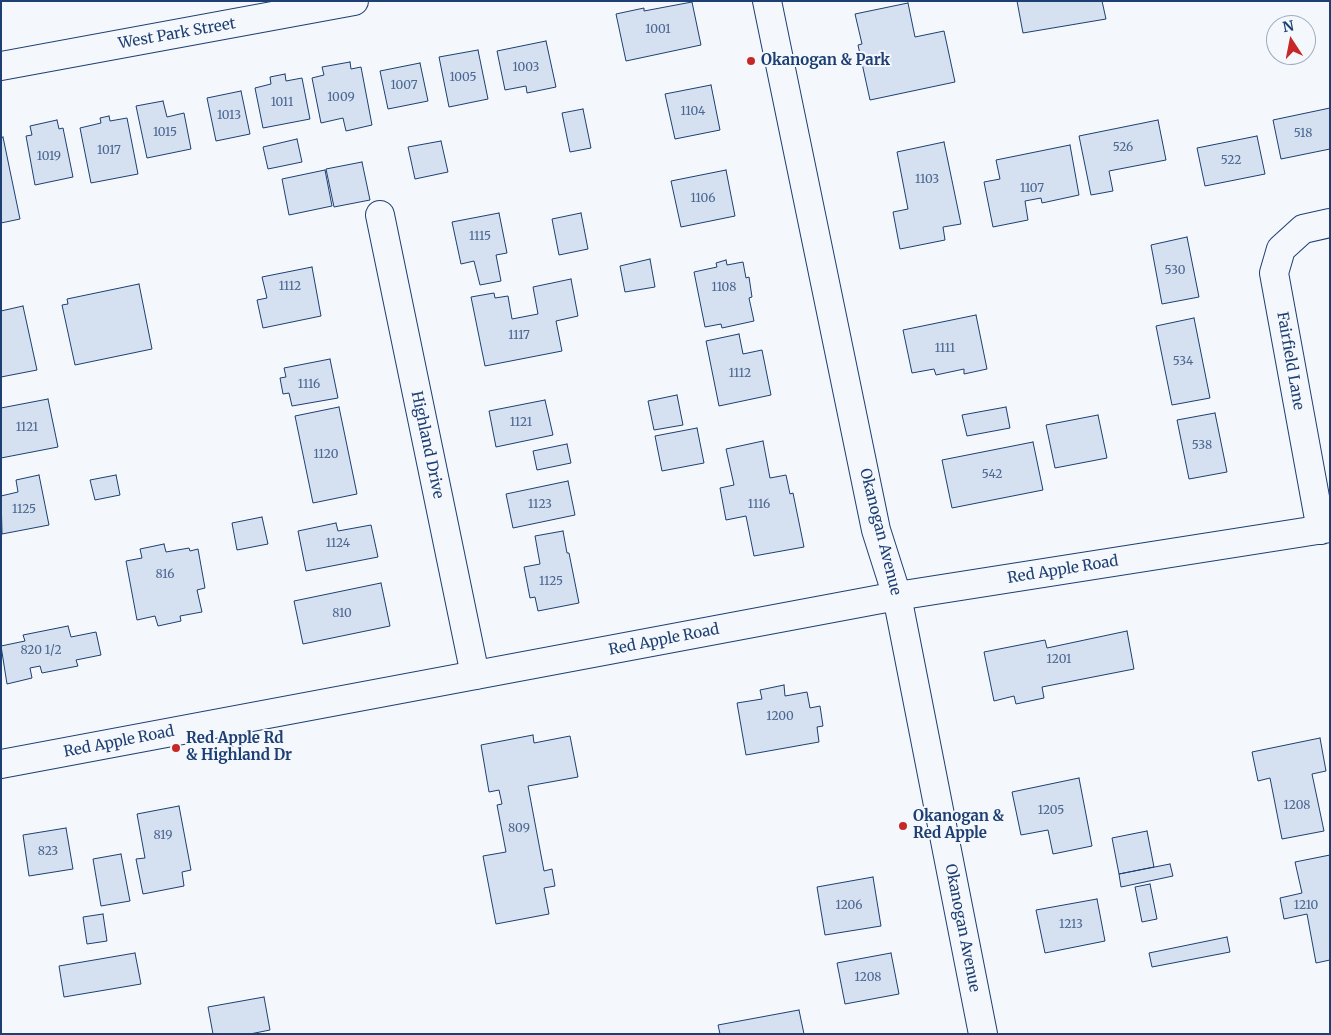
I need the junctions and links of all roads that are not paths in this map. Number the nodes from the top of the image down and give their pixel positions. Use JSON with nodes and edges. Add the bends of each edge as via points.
{"nodes":[{"id":1,"x":354,"y":1,"type":"edge"},
{"id":2,"x":767,"y":1,"type":"edge"},
{"id":3,"x":1,"y":66,"type":"edge"},
{"id":4,"x":380,"y":215,"type":"dead end"},
{"id":5,"x":1330,"y":222,"type":"edge"},
{"id":6,"x":1325,"y":529,"type":"edge"},
{"id":7,"x":897,"y":596,"type":"junction"},
{"id":8,"x":475,"y":675,"type":"junction"},
{"id":9,"x":1,"y":764,"type":"edge"},
{"id":10,"x":983,"y":1034,"type":"edge"}],
"edges":[{"from":1,"to":3,"type":"street","name":"West Park Street"},
{"from":2,"to":7,"type":"street","name":"Okanogan Avenue","via":[[876,530]]},
{"from":4,"to":8,"type":"street","name":"Highland Drive"},
{"from":5,"to":6,"type":"street","name":"Fairfield Lane","via":[[1303,229],[1288,242],[1281,249],[1274,273]]},
{"from":6,"to":7,"type":"street","name":"Red Apple Road"},
{"from":7,"to":8,"type":"street","name":"Red Apple Road"},
{"from":7,"to":10,"type":"street","name":"Okanogan Avenue"},
{"from":8,"to":9,"type":"street","name":"Red Apple Road"}]}
